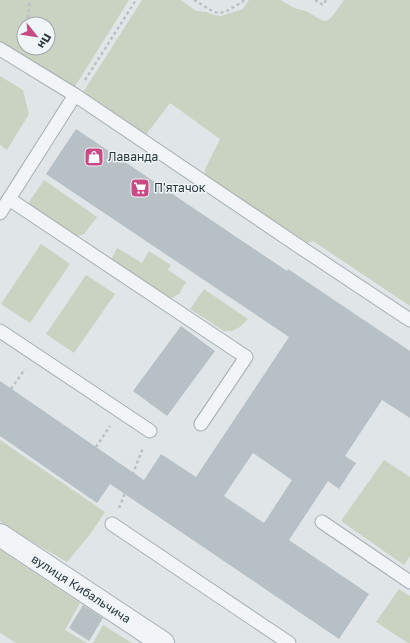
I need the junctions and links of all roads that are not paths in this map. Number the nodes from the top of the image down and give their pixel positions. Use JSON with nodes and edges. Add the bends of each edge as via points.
{"nodes":[{"id":1,"x":0,"y":49,"type":"edge"},
{"id":2,"x":75,"y":96,"type":"junction"},
{"id":3,"x":9,"y":199,"type":"junction"},
{"id":4,"x":0,"y":213,"type":"edge"},
{"id":5,"x":410,"y":320,"type":"edge"},
{"id":6,"x":0,"y":331,"type":"edge"},
{"id":7,"x":201,"y":424,"type":"dead end"},
{"id":8,"x":150,"y":431,"type":"road end"},
{"id":9,"x":322,"y":522,"type":"dead end"},
{"id":10,"x":112,"y":524,"type":"road end"},
{"id":11,"x":0,"y":535,"type":"edge"},
{"id":12,"x":410,"y":582,"type":"edge"},
{"id":13,"x":163,"y":643,"type":"edge"},
{"id":14,"x":289,"y":643,"type":"edge"}],
"edges":[{"from":1,"to":2,"type":"lane"},
{"from":2,"to":3,"type":"lane"},
{"from":2,"to":5,"type":"lane"},
{"from":3,"to":4,"type":"lane"},
{"from":3,"to":7,"type":"lane","via":[[246,357]]},
{"from":6,"to":8,"type":"lane"},
{"from":9,"to":12,"type":"lane"},
{"from":10,"to":14,"type":"lane"},
{"from":11,"to":13,"type":"street","name":"вулиця Кибальчича"}]}
